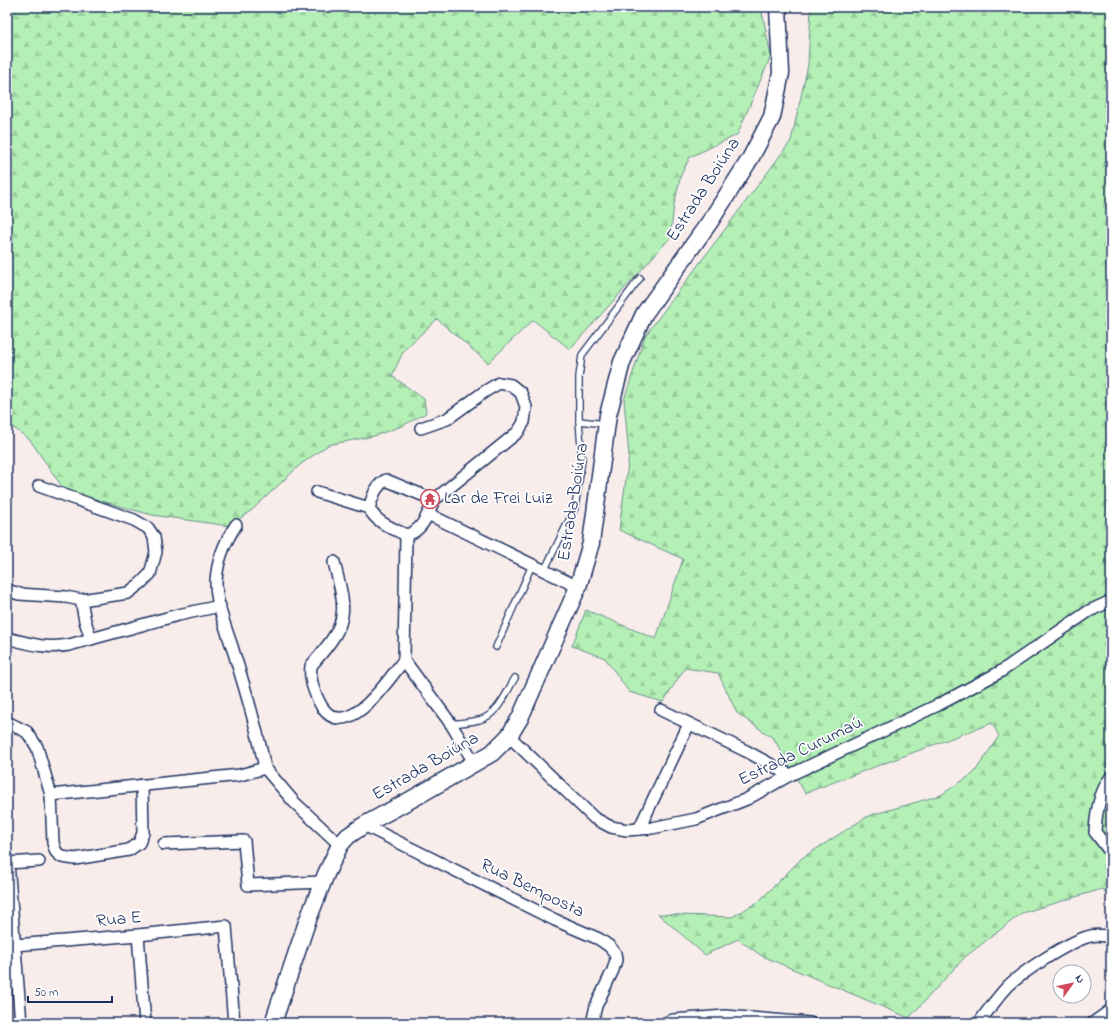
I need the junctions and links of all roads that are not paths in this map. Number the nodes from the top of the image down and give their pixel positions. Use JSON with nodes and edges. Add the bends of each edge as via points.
{"nodes":[{"id":1,"x":778,"y":7,"type":"edge"},
{"id":2,"x":640,"y":278,"type":"dead end"},
{"id":3,"x":579,"y":421,"type":"junction"},
{"id":4,"x":607,"y":424,"type":"junction"},
{"id":5,"x":421,"y":428,"type":"dead end"},
{"id":6,"x":40,"y":486,"type":"dead end"},
{"id":7,"x":316,"y":492,"type":"dead end"},
{"id":8,"x":434,"y":500,"type":"junction"},
{"id":9,"x":369,"y":508,"type":"junction"},
{"id":10,"x":428,"y":514,"type":"junction"},
{"id":11,"x":236,"y":525,"type":"dead end"},
{"id":12,"x":406,"y":535,"type":"junction"},
{"id":13,"x":334,"y":562,"type":"dead end"},
{"id":14,"x":532,"y":565,"type":"junction"},
{"id":15,"x":544,"y":571,"type":"junction"},
{"id":16,"x":578,"y":587,"type":"junction"},
{"id":17,"x":7,"y":590,"type":"edge"},
{"id":18,"x":82,"y":600,"type":"junction"},
{"id":19,"x":1111,"y":601,"type":"edge"},
{"id":20,"x":220,"y":606,"type":"junction"},
{"id":21,"x":7,"y":638,"type":"edge"},
{"id":22,"x":91,"y":639,"type":"junction"},
{"id":23,"x":496,"y":647,"type":"dead end"},
{"id":24,"x":404,"y":660,"type":"junction"},
{"id":25,"x":515,"y":678,"type":"dead end"},
{"id":26,"x":661,"y":710,"type":"dead end"},
{"id":27,"x":7,"y":722,"type":"edge"},
{"id":28,"x":451,"y":724,"type":"junction"},
{"id":29,"x":689,"y":724,"type":"junction"},
{"id":30,"x":509,"y":736,"type":"junction"},
{"id":31,"x":475,"y":764,"type":"junction"},
{"id":32,"x":266,"y":768,"type":"junction"},
{"id":33,"x":790,"y":775,"type":"junction"},
{"id":34,"x":1111,"y":777,"type":"edge"},
{"id":35,"x":142,"y":785,"type":"junction"},
{"id":36,"x":51,"y":795,"type":"junction"},
{"id":37,"x":364,"y":825,"type":"junction"},
{"id":38,"x":639,"y":829,"type":"junction"},
{"id":39,"x":164,"y":844,"type":"dead end"},
{"id":40,"x":340,"y":845,"type":"junction"},
{"id":41,"x":1111,"y":853,"type":"edge"},
{"id":42,"x":40,"y":861,"type":"dead end"},
{"id":43,"x":7,"y":863,"type":"edge"},
{"id":44,"x":323,"y":882,"type":"junction"},
{"id":45,"x":10,"y":922,"type":"edge"},
{"id":46,"x":138,"y":935,"type":"junction"},
{"id":47,"x":1111,"y":937,"type":"edge"},
{"id":48,"x":15,"y":945,"type":"junction"},
{"id":49,"x":12,"y":983,"type":"edge"},
{"id":50,"x":1111,"y":1010,"type":"edge"},
{"id":51,"x":671,"y":1022,"type":"edge"},
{"id":52,"x":21,"y":1023,"type":"edge"},
{"id":53,"x":145,"y":1023,"type":"edge"},
{"id":54,"x":234,"y":1023,"type":"edge"},
{"id":55,"x":270,"y":1023,"type":"edge"},
{"id":56,"x":592,"y":1023,"type":"edge"},
{"id":57,"x":810,"y":1023,"type":"edge"},
{"id":58,"x":979,"y":1023,"type":"edge"},
{"id":59,"x":1093,"y":1023,"type":"edge"}],
"edges":[{"from":1,"to":4,"type":"street","name":"Estrada Boiúna","via":[[781,73],[772,118],[750,159],[715,214],[644,314],[622,362]]},
{"from":2,"to":3,"type":"lane","via":[[582,355]]},
{"from":3,"to":4,"type":"lane"},
{"from":3,"to":15,"type":"lane","via":[[582,460],[575,508]]},
{"from":4,"to":16,"type":"street","name":"Estrada Boiúna","via":[[591,542]]},
{"from":5,"to":8,"type":"street","via":[[448,419],[499,383],[511,385],[521,393],[526,407],[524,422],[518,432]]},
{"from":6,"to":18,"type":"street","via":[[134,520],[148,528],[154,537],[156,552],[150,574],[141,583],[128,593]]},
{"from":7,"to":9,"type":"street"},
{"from":8,"to":9,"type":"street","via":[[386,480],[377,487]]},
{"from":8,"to":10,"type":"street"},
{"from":9,"to":12,"type":"street","via":[[375,518]]},
{"from":10,"to":12,"type":"street","via":[[415,533]]},
{"from":10,"to":14,"type":"street"},
{"from":11,"to":20,"type":"street","via":[[226,540],[218,562],[216,583]]},
{"from":12,"to":24,"type":"street"},
{"from":13,"to":24,"type":"street","via":[[343,600],[343,614],[337,632],[311,666],[310,672],[315,696],[325,711],[335,717],[345,718],[362,710]]},
{"from":14,"to":15,"type":"street"},
{"from":14,"to":23,"type":"lane"},
{"from":15,"to":16,"type":"street"},
{"from":16,"to":30,"type":"street","name":"Estrada Boiúna"},
{"from":17,"to":18,"type":"street","via":[[19,594]]},
{"from":18,"to":22,"type":"street"},
{"from":19,"to":33,"type":"street","name":"Estrada Curumaú","via":[[1089,611],[1000,672],[938,705]]},
{"from":20,"to":22,"type":"street"},
{"from":20,"to":32,"type":"street","via":[[257,728]]},
{"from":21,"to":22,"type":"street","via":[[54,647]]},
{"from":24,"to":28,"type":"street"},
{"from":25,"to":28,"type":"lane","via":[[490,716]]},
{"from":26,"to":29,"type":"street"},
{"from":27,"to":36,"type":"street","via":[[27,732],[37,747]]},
{"from":28,"to":31,"type":"street"},
{"from":29,"to":33,"type":"street"},
{"from":29,"to":38,"type":"street"},
{"from":30,"to":31,"type":"street","name":"Estrada Boiúna","via":[[492,753]]},
{"from":30,"to":38,"type":"street","name":"Estrada Curumaú","via":[[594,818],[611,827]]},
{"from":31,"to":37,"type":"street","name":"Estrada Boiúna"},
{"from":32,"to":35,"type":"street","via":[[240,775]]},
{"from":32,"to":40,"type":"street","via":[[294,802]]},
{"from":33,"to":38,"type":"street","name":"Estrada Curumaú","via":[[747,799],[696,819]]},
{"from":34,"to":41,"type":"street","via":[[1096,813],[1094,832]]},
{"from":35,"to":36,"type":"street"},
{"from":35,"to":36,"type":"street","via":[[143,833],[139,843],[129,850],[75,859],[62,857],[56,852],[53,843]]},
{"from":37,"to":40,"type":"street","name":"Estrada Boiúna"},
{"from":37,"to":56,"type":"street","name":"Rua Bemposta","via":[[609,946],[615,952],[616,960],[596,1006]]},
{"from":39,"to":44,"type":"street","via":[[244,841],[248,885]]},
{"from":40,"to":44,"type":"street","name":"Estrada Boiúna"},
{"from":42,"to":43,"type":"street"},
{"from":43,"to":45,"type":"street"},
{"from":44,"to":55,"type":"street","name":"Estrada Boiúna"},
{"from":45,"to":48,"type":"street"},
{"from":46,"to":48,"type":"street","name":"Rua E"},
{"from":46,"to":53,"type":"street"},
{"from":46,"to":54,"type":"street","name":"Rua E","via":[[226,926]]},
{"from":47,"to":58,"type":"street","via":[[1101,934],[1087,937],[1030,969],[1009,985]]},
{"from":48,"to":49,"type":"street"},
{"from":49,"to":52,"type":"street"},
{"from":50,"to":59,"type":"street"},
{"from":51,"to":57,"type":"street","via":[[725,1016]]}]}
